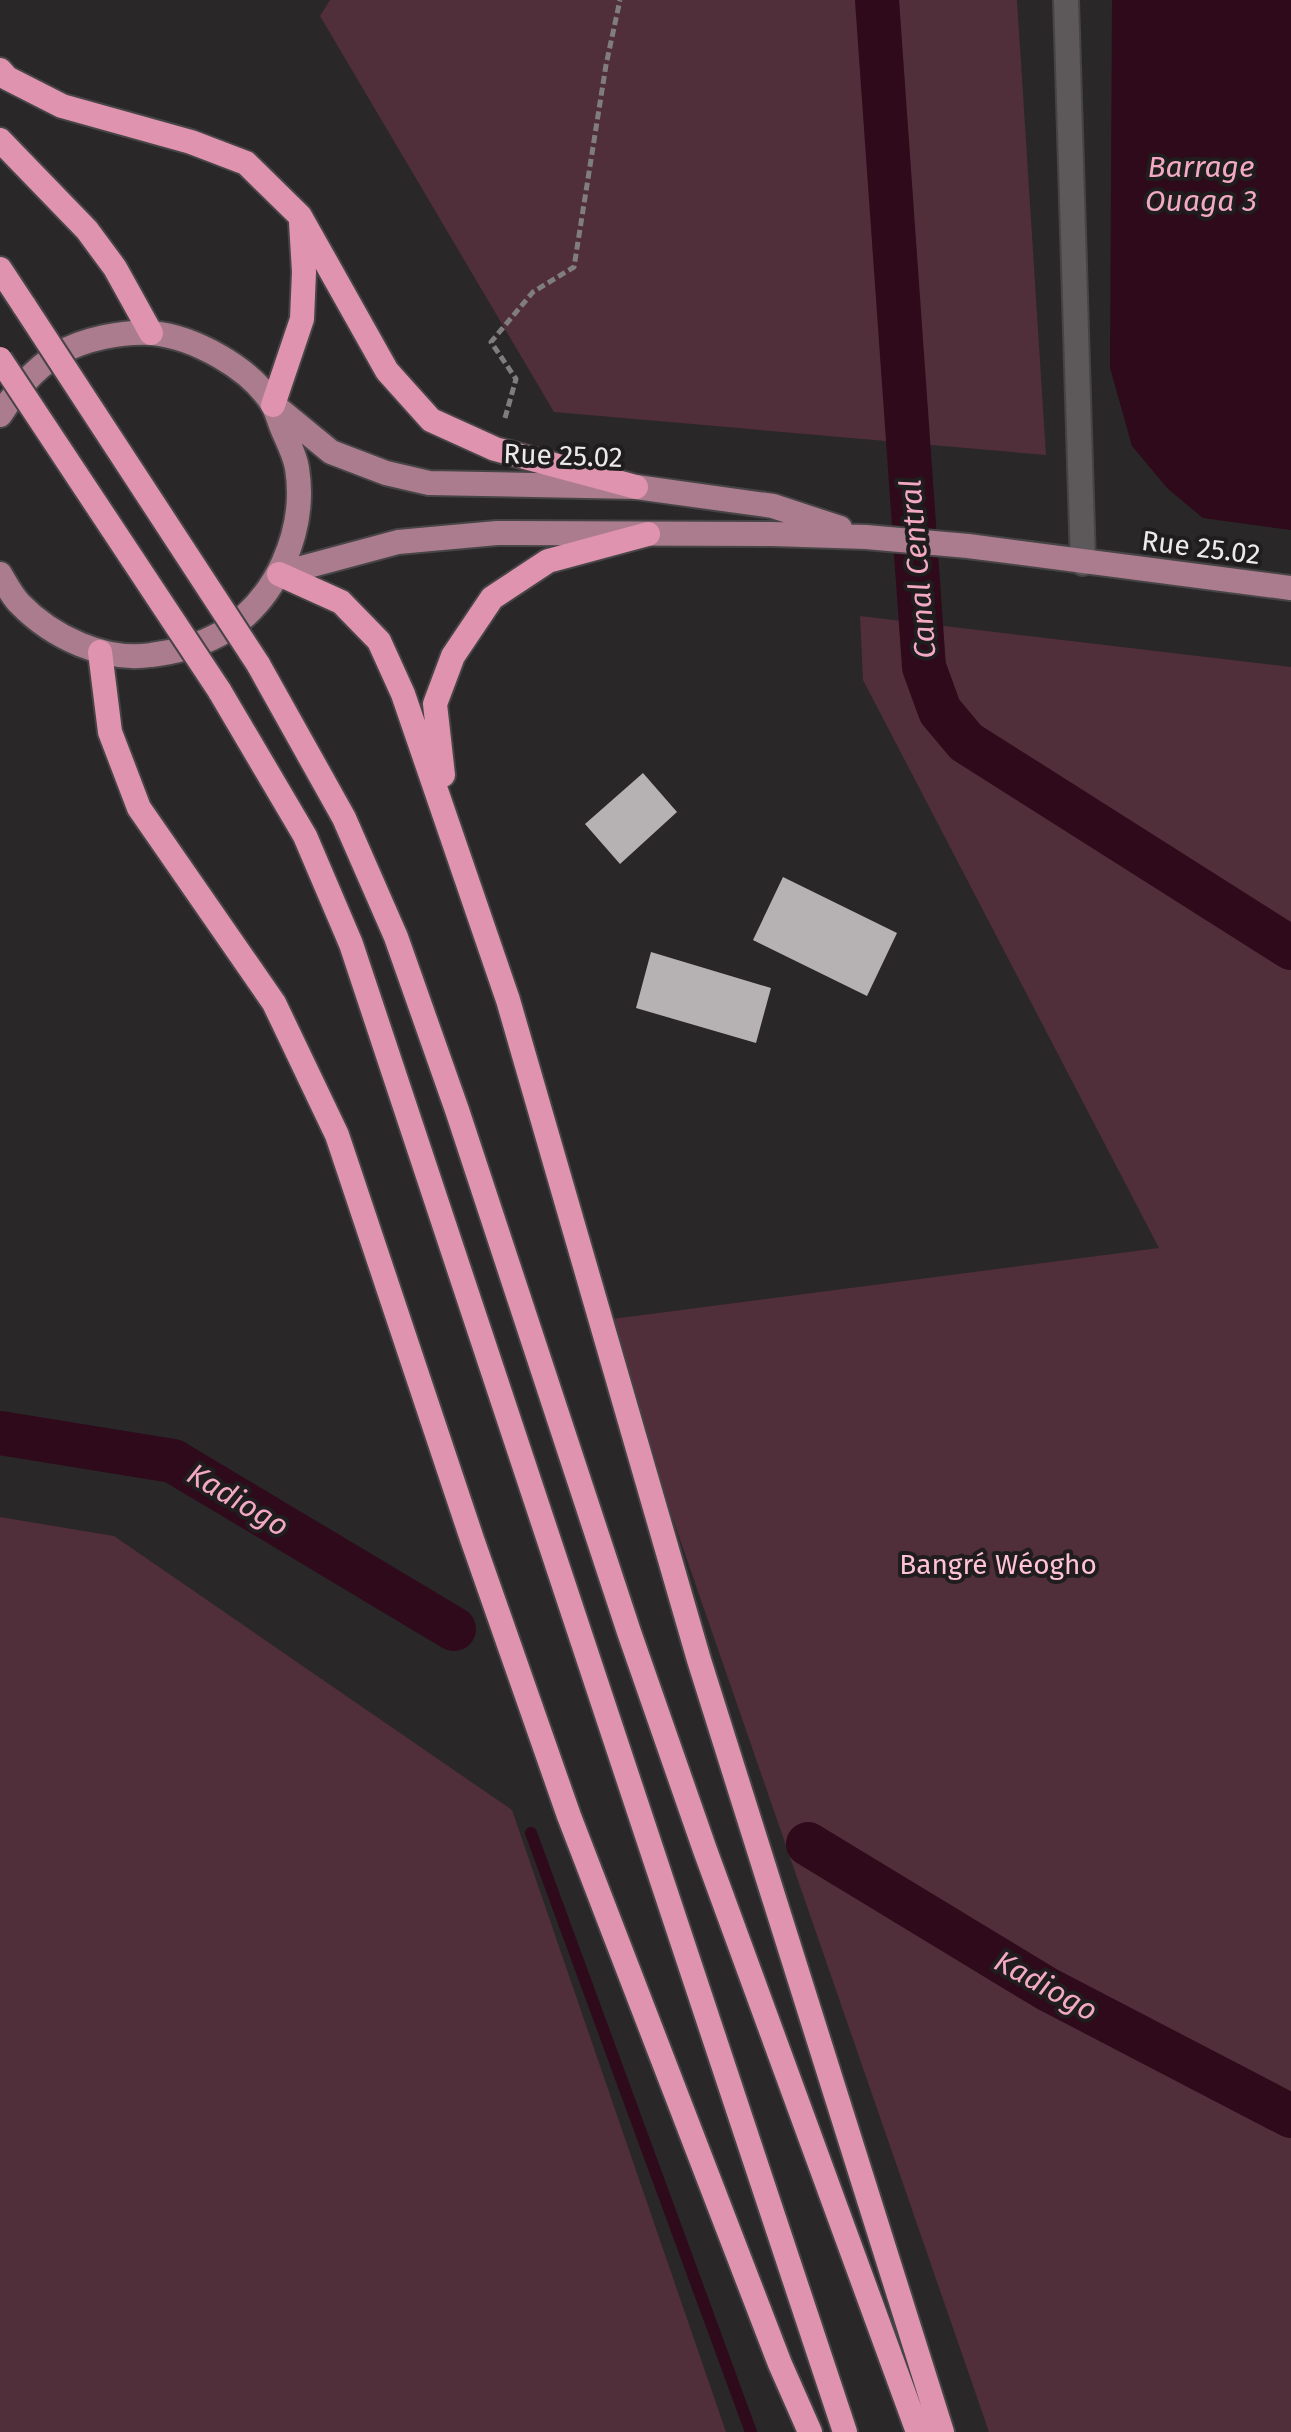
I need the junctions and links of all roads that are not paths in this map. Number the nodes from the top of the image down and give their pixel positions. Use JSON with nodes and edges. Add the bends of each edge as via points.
{"nodes":[{"id":1,"x":1066,"y":0,"type":"edge"},
{"id":2,"x":0,"y":70,"type":"edge"},
{"id":3,"x":0,"y":140,"type":"edge"},
{"id":4,"x":300,"y":216,"type":"junction"},
{"id":5,"x":0,"y":269,"type":"edge"},
{"id":6,"x":151,"y":333,"type":"junction"},
{"id":7,"x":0,"y":359,"type":"edge"},
{"id":8,"x":273,"y":405,"type":"junction"},
{"id":9,"x":0,"y":415,"type":"edge"},
{"id":10,"x":636,"y":487,"type":"junction"},
{"id":11,"x":648,"y":534,"type":"junction"},
{"id":12,"x":866,"y":537,"type":"junction"},
{"id":13,"x":1083,"y":563,"type":"junction"},
{"id":14,"x":0,"y":574,"type":"edge"},
{"id":15,"x":279,"y":574,"type":"junction"},
{"id":16,"x":1291,"y":588,"type":"edge"},
{"id":17,"x":100,"y":652,"type":"junction"},
{"id":18,"x":458,"y":856,"type":"junction"},
{"id":19,"x":810,"y":2432,"type":"edge"},
{"id":20,"x":845,"y":2432,"type":"edge"},
{"id":21,"x":918,"y":2432,"type":"edge"},
{"id":22,"x":942,"y":2432,"type":"edge"}],
"edges":[{"from":1,"to":13,"type":"street"},
{"from":2,"to":4,"type":"highway","via":[[62,106],[246,163]]},
{"from":3,"to":6,"type":"highway","via":[[87,230]]},
{"from":4,"to":8,"type":"highway","via":[[302,319]]},
{"from":4,"to":10,"type":"highway","via":[[387,371],[431,420],[495,449]]},
{"from":5,"to":21,"type":"highway","bridge":true,"via":[[258,664],[344,818],[396,937],[629,1632]]},
{"from":6,"to":8,"type":"main road","via":[[202,346],[246,374]]},
{"from":6,"to":9,"type":"main road","via":[[104,337],[59,354],[22,383]]},
{"from":7,"to":20,"type":"highway","bridge":true,"via":[[219,690],[305,836],[351,944]]},
{"from":8,"to":10,"type":"main road","name":"Rue 25.02","via":[[331,452],[414,480]]},
{"from":8,"to":15,"type":"main road","via":[[297,467],[297,522]]},
{"from":10,"to":12,"type":"main road","name":"Rue 25.02","via":[[773,506]]},
{"from":11,"to":12,"type":"main road","name":"Rue 25.02"},
{"from":11,"to":15,"type":"main road","name":"Rue 25.02","via":[[497,533],[398,542]]},
{"from":11,"to":18,"type":"highway","via":[[548,561],[492,598],[453,656],[435,704]]},
{"from":12,"to":13,"type":"main road","name":"Rue 25.02"},
{"from":13,"to":16,"type":"main road","name":"Rue 25.02"},
{"from":14,"to":17,"type":"main road","via":[[19,603],[56,634]]},
{"from":15,"to":17,"type":"main road","via":[[254,608],[196,645],[142,657]]},
{"from":15,"to":18,"type":"highway","via":[[341,602],[379,641],[403,694]]},
{"from":17,"to":19,"type":"highway","via":[[110,732],[139,808],[274,1003],[337,1135],[569,1816]]},
{"from":18,"to":22,"type":"highway","via":[[508,1000],[699,1660]]}]}
